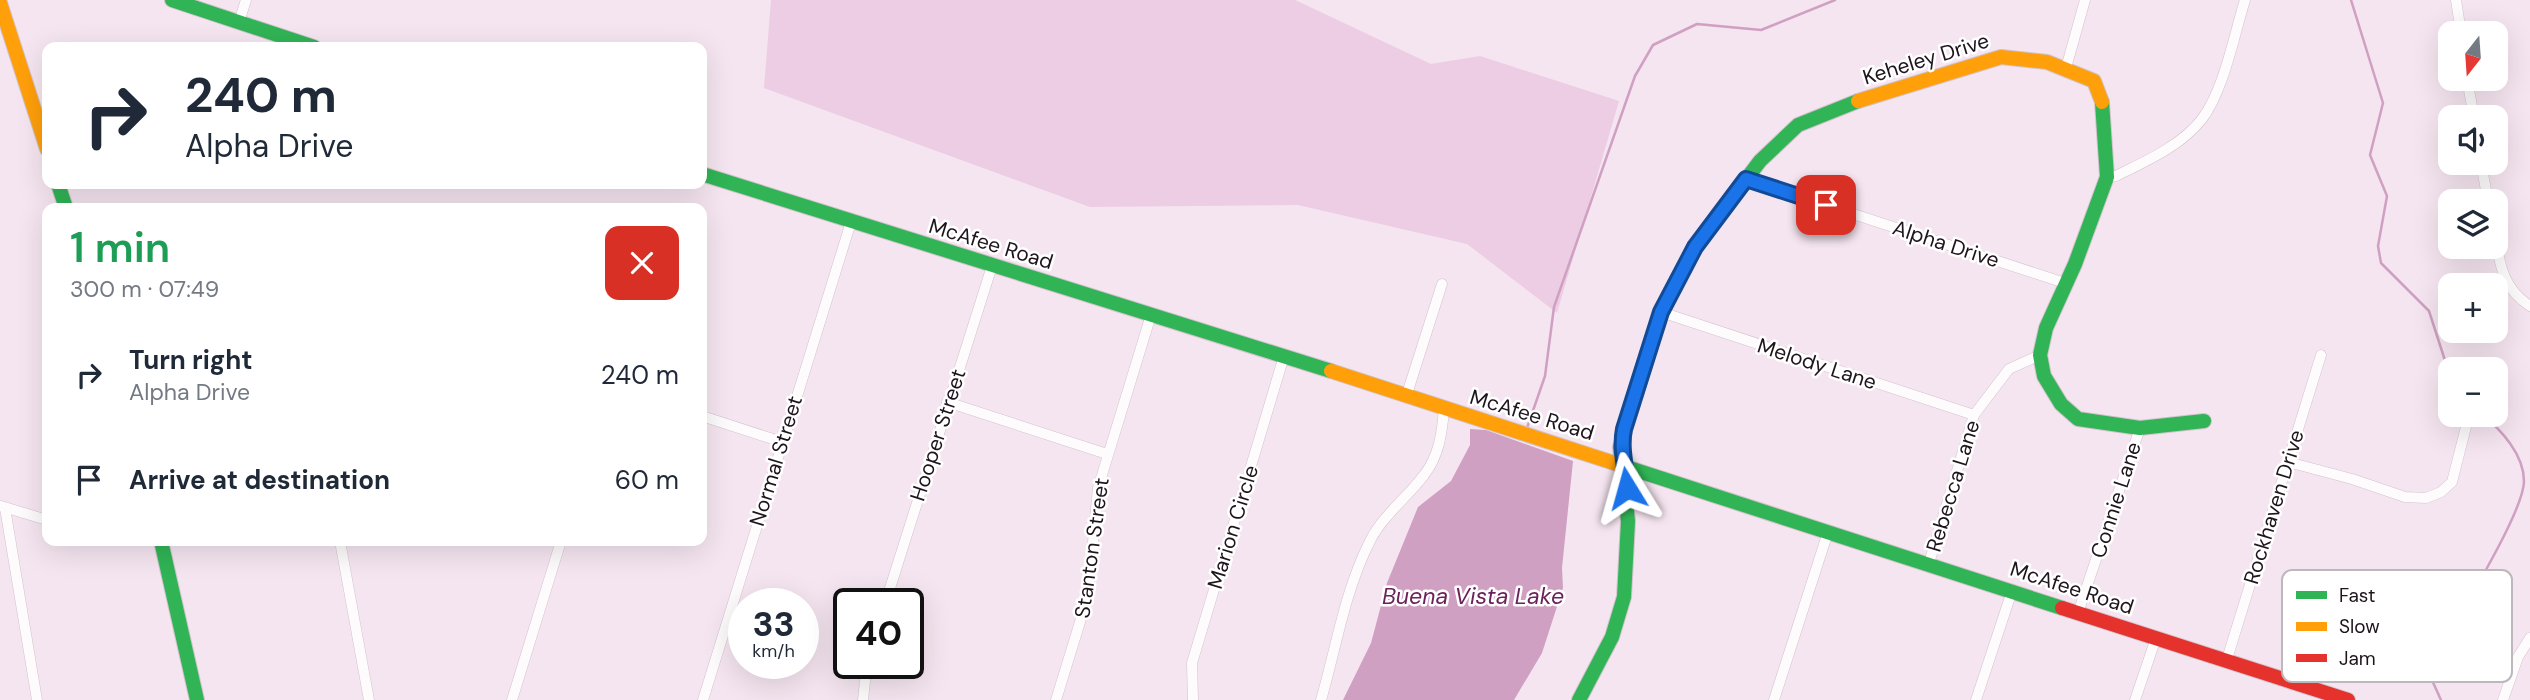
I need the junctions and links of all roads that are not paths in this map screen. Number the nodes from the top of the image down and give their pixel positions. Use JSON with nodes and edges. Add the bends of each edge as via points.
{"nodes":[{"id":1,"x":172,"y":0,"type":"edge"},
{"id":2,"x":246,"y":0,"type":"edge"},
{"id":3,"x":2085,"y":0,"type":"edge"},
{"id":4,"x":2245,"y":0,"type":"edge"},
{"id":5,"x":2456,"y":0,"type":"edge"},
{"id":6,"x":0,"y":3,"type":"edge"},
{"id":7,"x":2459,"y":21,"type":"edge"},
{"id":8,"x":239,"y":22,"type":"junction"},
{"id":9,"x":299,"y":42,"type":"edge"},
{"id":10,"x":2066,"y":68,"type":"junction"},
{"id":11,"x":42,"y":133,"type":"edge"},
{"id":12,"x":707,"y":176,"type":"edge"},
{"id":13,"x":2107,"y":177,"type":"junction"},
{"id":14,"x":1746,"y":179,"type":"junction"},
{"id":15,"x":851,"y":222,"type":"junction"},
{"id":16,"x":2500,"y":259,"type":"edge"},
{"id":17,"x":992,"y":266,"type":"junction"},
{"id":18,"x":2065,"y":283,"type":"junction"},
{"id":19,"x":1442,"y":284,"type":"dead end"},
{"id":20,"x":2530,"y":306,"type":"edge"},
{"id":21,"x":1661,"y":312,"type":"junction"},
{"id":22,"x":1151,"y":315,"type":"junction"},
{"id":23,"x":2040,"y":355,"type":"junction"},
{"id":24,"x":2321,"y":355,"type":"dead end"},
{"id":25,"x":1284,"y":356,"type":"junction"},
{"id":26,"x":1406,"y":397,"type":"junction"},
{"id":27,"x":947,"y":402,"type":"junction"},
{"id":28,"x":1444,"y":410,"type":"junction"},
{"id":29,"x":1974,"y":415,"type":"junction"},
{"id":30,"x":707,"y":418,"type":"edge"},
{"id":31,"x":2204,"y":421,"type":"dead end"},
{"id":32,"x":2466,"y":427,"type":"edge"},
{"id":33,"x":2140,"y":428,"type":"junction"},
{"id":34,"x":782,"y":442,"type":"junction"},
{"id":35,"x":1107,"y":454,"type":"junction"},
{"id":36,"x":2288,"y":462,"type":"junction"},
{"id":37,"x":1626,"y":466,"type":"junction"},
{"id":38,"x":2,"y":507,"type":"edge"},
{"id":39,"x":42,"y":519,"type":"edge"},
{"id":40,"x":1828,"y":532,"type":"junction"},
{"id":41,"x":162,"y":546,"type":"edge"},
{"id":42,"x":341,"y":546,"type":"edge"},
{"id":43,"x":559,"y":546,"type":"edge"},
{"id":44,"x":1929,"y":564,"type":"junction"},
{"id":45,"x":890,"y":588,"type":"edge"},
{"id":46,"x":2012,"y":591,"type":"junction"},
{"id":47,"x":2078,"y":613,"type":"junction"},
{"id":48,"x":2157,"y":638,"type":"junction"},
{"id":49,"x":2530,"y":638,"type":"edge"},
{"id":50,"x":2227,"y":659,"type":"junction"},
{"id":51,"x":2512,"y":674,"type":"edge"},
{"id":52,"x":2282,"y":678,"type":"edge"},
{"id":53,"x":865,"y":679,"type":"edge"},
{"id":54,"x":2294,"y":682,"type":"edge"},
{"id":55,"x":2509,"y":682,"type":"edge"},
{"id":56,"x":2343,"y":699,"type":"edge"},
{"id":57,"x":37,"y":700,"type":"edge"},
{"id":58,"x":197,"y":700,"type":"edge"},
{"id":59,"x":369,"y":700,"type":"edge"},
{"id":60,"x":512,"y":700,"type":"edge"},
{"id":61,"x":703,"y":700,"type":"edge"},
{"id":62,"x":863,"y":700,"type":"edge"},
{"id":63,"x":1056,"y":700,"type":"edge"},
{"id":64,"x":1193,"y":700,"type":"edge"},
{"id":65,"x":1321,"y":700,"type":"edge"},
{"id":66,"x":1579,"y":700,"type":"edge"},
{"id":67,"x":1774,"y":700,"type":"edge"},
{"id":68,"x":1976,"y":700,"type":"edge"},
{"id":69,"x":2135,"y":700,"type":"edge"},
{"id":70,"x":2503,"y":700,"type":"edge"}],
"edges":[{"from":1,"to":8,"type":"street"},
{"from":2,"to":8,"type":"street"},
{"from":3,"to":10,"type":"street"},
{"from":4,"to":13,"type":"street","via":[[2217,88],[2202,119],[2165,151]]},
{"from":5,"to":7,"type":"street"},
{"from":6,"to":11,"type":"street"},
{"from":8,"to":9,"type":"street"},
{"from":10,"to":13,"type":"street","name":"Keheley Drive","via":[[2083,74],[2098,88],[2104,107]]},
{"from":10,"to":14,"type":"street","name":"Keheley Drive","via":[[2035,59],[2001,57],[1861,100],[1798,125]]},
{"from":12,"to":15,"type":"street","name":"McAfee Road"},
{"from":13,"to":18,"type":"street","name":"Keheley Drive"},
{"from":14,"to":18,"type":"street","name":"Alpha Drive"},
{"from":14,"to":21,"type":"street","name":"Keheley Drive","via":[[1695,247]]},
{"from":15,"to":17,"type":"street","name":"McAfee Road"},
{"from":15,"to":34,"type":"street","name":"Normal Street"},
{"from":16,"to":20,"type":"street","via":[[2503,276]]},
{"from":17,"to":22,"type":"street","name":"McAfee Road"},
{"from":17,"to":27,"type":"street","name":"Hooper Street"},
{"from":18,"to":23,"type":"street","name":"Keheley Drive"},
{"from":19,"to":26,"type":"street"},
{"from":21,"to":29,"type":"street","name":"Melody Lane"},
{"from":21,"to":37,"type":"street","name":"Keheley Drive","via":[[1624,429],[1620,447]]},
{"from":22,"to":25,"type":"street","name":"McAfee Road"},
{"from":22,"to":35,"type":"street","name":"Stanton Street"},
{"from":23,"to":29,"type":"street","name":"Rebecca Lane","via":[[2010,369]]},
{"from":23,"to":33,"type":"street","via":[[2044,376],[2061,404],[2078,419]]},
{"from":24,"to":36,"type":"street","name":"Rockhaven Drive"},
{"from":25,"to":26,"type":"street","name":"McAfee Road"},
{"from":25,"to":64,"type":"street","name":"Marion Circle","via":[[1192,663]]},
{"from":26,"to":28,"type":"street","name":"McAfee Road"},
{"from":27,"to":35,"type":"street"},
{"from":27,"to":45,"type":"street","name":"Hooper Street"},
{"from":28,"to":37,"type":"street","name":"McAfee Road"},
{"from":28,"to":65,"type":"street","via":[[1442,435],[1430,466],[1368,543]]},
{"from":29,"to":44,"type":"street","name":"Rebecca Lane"},
{"from":30,"to":34,"type":"street"},
{"from":31,"to":33,"type":"street"},
{"from":32,"to":36,"type":"street","via":[[2452,482],[2426,498],[2405,497]]},
{"from":33,"to":47,"type":"street","name":"Connie Lane"},
{"from":34,"to":61,"type":"street","name":"Normal Street"},
{"from":35,"to":63,"type":"street","name":"Stanton Street","via":[[1098,488],[1088,596]]},
{"from":36,"to":50,"type":"street","name":"Rockhaven Drive"},
{"from":37,"to":40,"type":"street","name":"McAfee Road"},
{"from":37,"to":66,"type":"street","name":"Keheley Drive","via":[[1624,597],[1609,641]]},
{"from":38,"to":39,"type":"street"},
{"from":38,"to":57,"type":"street"},
{"from":40,"to":44,"type":"street","name":"McAfee Road"},
{"from":40,"to":67,"type":"street"},
{"from":41,"to":58,"type":"street"},
{"from":42,"to":59,"type":"street"},
{"from":43,"to":60,"type":"street"},
{"from":44,"to":46,"type":"street","name":"McAfee Road"},
{"from":46,"to":47,"type":"street","name":"McAfee Road"},
{"from":46,"to":68,"type":"street"},
{"from":47,"to":48,"type":"street","name":"McAfee Road"},
{"from":48,"to":50,"type":"street","name":"McAfee Road"},
{"from":48,"to":69,"type":"street"},
{"from":49,"to":51,"type":"street"},
{"from":50,"to":52,"type":"street","name":"McAfee Road"},
{"from":53,"to":62,"type":"street"},
{"from":54,"to":56,"type":"street","name":"McAfee Road"},
{"from":55,"to":70,"type":"street"}]}
